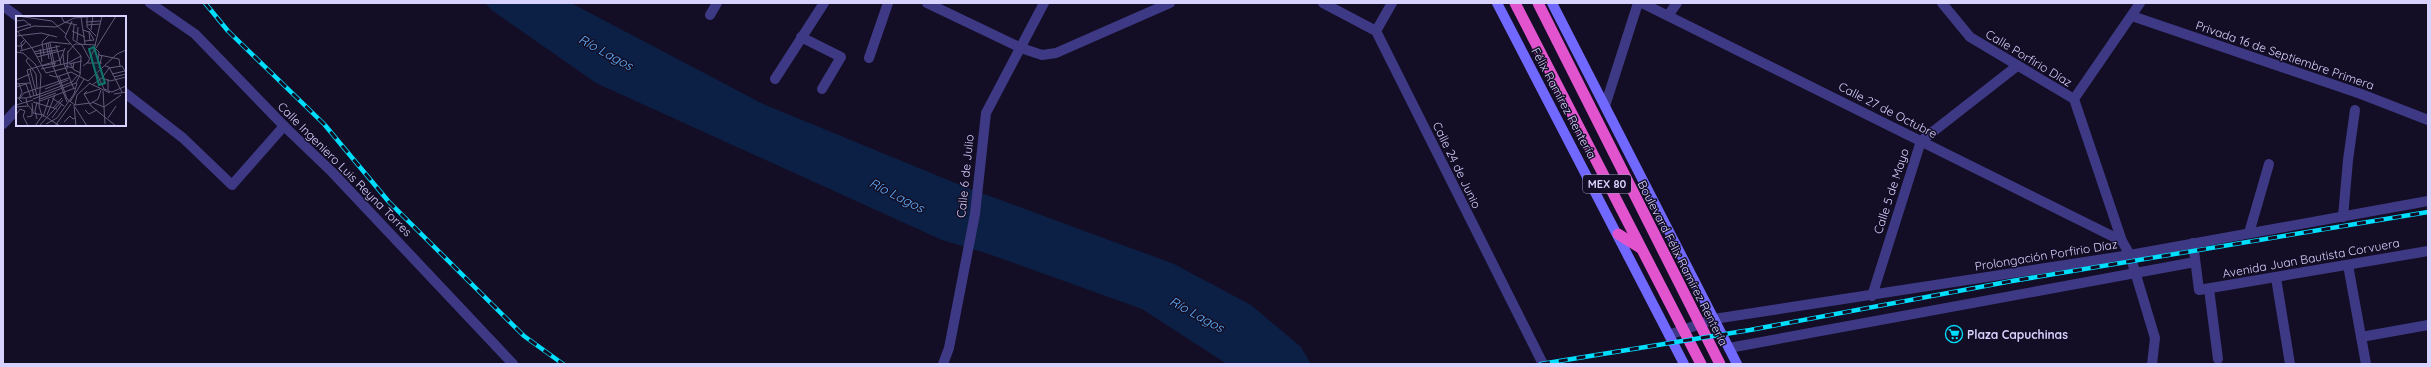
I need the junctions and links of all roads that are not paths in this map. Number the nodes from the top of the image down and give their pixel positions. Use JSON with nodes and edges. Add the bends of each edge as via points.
{"nodes":[{"id":1,"x":150,"y":3,"type":"edge"},
{"id":2,"x":717,"y":3,"type":"edge"},
{"id":3,"x":824,"y":3,"type":"edge"},
{"id":4,"x":888,"y":3,"type":"edge"},
{"id":5,"x":926,"y":3,"type":"edge"},
{"id":6,"x":1044,"y":3,"type":"edge"},
{"id":7,"x":1170,"y":3,"type":"edge"},
{"id":8,"x":1323,"y":3,"type":"edge"},
{"id":9,"x":1392,"y":3,"type":"edge"},
{"id":10,"x":1497,"y":3,"type":"edge"},
{"id":11,"x":1515,"y":3,"type":"edge"},
{"id":12,"x":1538,"y":3,"type":"edge"},
{"id":13,"x":1552,"y":3,"type":"edge"},
{"id":14,"x":1638,"y":3,"type":"edge"},
{"id":15,"x":1642,"y":3,"type":"edge"},
{"id":16,"x":1677,"y":3,"type":"edge"},
{"id":17,"x":1942,"y":3,"type":"edge"},
{"id":18,"x":2140,"y":3,"type":"edge"},
{"id":19,"x":3,"y":6,"type":"edge"},
{"id":20,"x":1669,"y":14,"type":"junction"},
{"id":21,"x":710,"y":15,"type":"dead end"},
{"id":22,"x":17,"y":16,"type":"edge"},
{"id":23,"x":2132,"y":16,"type":"junction"},
{"id":24,"x":1376,"y":31,"type":"junction"},
{"id":25,"x":801,"y":37,"type":"junction"},
{"id":26,"x":1021,"y":48,"type":"junction"},
{"id":27,"x":869,"y":58,"type":"dead end"},
{"id":28,"x":2017,"y":66,"type":"junction"},
{"id":29,"x":774,"y":79,"type":"dead end"},
{"id":30,"x":822,"y":89,"type":"dead end"},
{"id":31,"x":126,"y":94,"type":"edge"},
{"id":32,"x":2074,"y":100,"type":"junction"},
{"id":33,"x":1605,"y":106,"type":"junction"},
{"id":34,"x":16,"y":110,"type":"edge"},
{"id":35,"x":2355,"y":110,"type":"dead end"},
{"id":36,"x":2428,"y":120,"type":"edge"},
{"id":37,"x":3,"y":124,"type":"edge"},
{"id":38,"x":284,"y":126,"type":"junction"},
{"id":39,"x":1921,"y":141,"type":"junction"},
{"id":40,"x":2269,"y":164,"type":"dead end"},
{"id":41,"x":2428,"y":201,"type":"edge"},
{"id":42,"x":2343,"y":217,"type":"junction"},
{"id":43,"x":2249,"y":233,"type":"junction"},
{"id":44,"x":1618,"y":234,"type":"junction"},
{"id":45,"x":2122,"y":241,"type":"junction"},
{"id":46,"x":2193,"y":243,"type":"junction"},
{"id":47,"x":1640,"y":248,"type":"junction"},
{"id":48,"x":2428,"y":251,"type":"edge"},
{"id":49,"x":2130,"y":254,"type":"junction"},
{"id":50,"x":2195,"y":262,"type":"junction"},
{"id":51,"x":2348,"y":265,"type":"junction"},
{"id":52,"x":2136,"y":273,"type":"junction"},
{"id":53,"x":2276,"y":278,"type":"junction"},
{"id":54,"x":2204,"y":290,"type":"junction"},
{"id":55,"x":1872,"y":296,"type":"junction"},
{"id":56,"x":1714,"y":319,"type":"junction"},
{"id":57,"x":1699,"y":324,"type":"junction"},
{"id":58,"x":2428,"y":325,"type":"edge"},
{"id":59,"x":1684,"y":329,"type":"junction"},
{"id":60,"x":1669,"y":335,"type":"junction"},
{"id":61,"x":2361,"y":337,"type":"junction"},
{"id":62,"x":1729,"y":348,"type":"junction"},
{"id":63,"x":2218,"y":359,"type":"dead end"},
{"id":64,"x":513,"y":364,"type":"edge"},
{"id":65,"x":943,"y":364,"type":"edge"},
{"id":66,"x":1543,"y":364,"type":"edge"},
{"id":67,"x":1684,"y":364,"type":"edge"},
{"id":68,"x":1701,"y":364,"type":"edge"},
{"id":69,"x":1720,"y":364,"type":"edge"},
{"id":70,"x":1737,"y":364,"type":"edge"},
{"id":71,"x":2152,"y":364,"type":"edge"},
{"id":72,"x":2290,"y":364,"type":"edge"},
{"id":73,"x":2366,"y":364,"type":"edge"}],
"edges":[{"from":1,"to":38,"type":"street","name":"Calle Ingeniero Luis Reyna Torres","via":[[195,34]]},
{"from":2,"to":21,"type":"street"},
{"from":3,"to":25,"type":"street"},
{"from":4,"to":27,"type":"street"},
{"from":5,"to":26,"type":"street"},
{"from":6,"to":26,"type":"street","name":"Calle 6 de Julio"},
{"from":7,"to":26,"type":"street","via":[[1056,53],[1042,55]]},
{"from":8,"to":24,"type":"street"},
{"from":9,"to":24,"type":"street"},
{"from":10,"to":44,"type":"main road","name":"Félix Ramírez Rentería"},
{"from":11,"to":47,"type":"highway","number":"MEX 80"},
{"from":12,"to":57,"type":"highway","name":"Boulevard Félix Ramírez Rentería","number":"MEX 80"},
{"from":13,"to":33,"type":"main road"},
{"from":14,"to":33,"type":"street"},
{"from":15,"to":20,"type":"street","name":"Calle 27 de Octubre"},
{"from":16,"to":20,"type":"street"},
{"from":17,"to":28,"type":"street","name":"Calle Porfirio Díaz","via":[[1970,37]]},
{"from":18,"to":23,"type":"street"},
{"from":19,"to":22,"type":"street"},
{"from":20,"to":39,"type":"street","name":"Calle 27 de Octubre"},
{"from":23,"to":32,"type":"street"},
{"from":23,"to":36,"type":"street","name":"Privada 16 de Septiembre Primera","via":[[2361,94]]},
{"from":24,"to":66,"type":"street","name":"Calle 24 de Junio"},
{"from":25,"to":29,"type":"street"},
{"from":25,"to":30,"type":"street","via":[[841,57]]},
{"from":26,"to":65,"type":"street","name":"Calle 6 de Julio","via":[[986,113],[975,214],[949,348]]},
{"from":28,"to":32,"type":"street","name":"Calle Porfirio Díaz"},
{"from":28,"to":39,"type":"street","name":"Calle 5 de Mayo"},
{"from":31,"to":38,"type":"street","via":[[183,138],[232,185]]},
{"from":32,"to":45,"type":"street","name":"Calle Porfirio Díaz"},
{"from":33,"to":56,"type":"main road"},
{"from":34,"to":37,"type":"street"},
{"from":35,"to":42,"type":"street"},
{"from":38,"to":64,"type":"street","name":"Calle Ingeniero Luis Reyna Torres","via":[[332,172]]},
{"from":39,"to":45,"type":"street","name":"Calle 27 de Octubre"},
{"from":39,"to":55,"type":"street","name":"Calle 5 de Mayo"},
{"from":40,"to":43,"type":"street"},
{"from":41,"to":42,"type":"street","name":"Prolongación Porfirio Díaz"},
{"from":42,"to":43,"type":"street","name":"Prolongación Porfirio Díaz"},
{"from":43,"to":46,"type":"street","name":"Prolongación Porfirio Díaz"},
{"from":44,"to":47,"type":"highway"},
{"from":44,"to":60,"type":"main road","name":"Félix Ramírez Rentería"},
{"from":45,"to":49,"type":"street","name":"Calle Porfirio Díaz"},
{"from":46,"to":49,"type":"street","name":"Prolongación Porfirio Díaz"},
{"from":46,"to":50,"type":"street"},
{"from":47,"to":59,"type":"highway","number":"MEX 80"},
{"from":48,"to":51,"type":"street","name":"Avenida Juan Bautista Corvuera"},
{"from":49,"to":52,"type":"street","name":"Calle Porfirio Díaz"},
{"from":49,"to":55,"type":"street","name":"Prolongación Porfirio Díaz"},
{"from":50,"to":52,"type":"street"},
{"from":50,"to":54,"type":"street"},
{"from":51,"to":53,"type":"street","name":"Avenida Juan Bautista Corvuera"},
{"from":51,"to":61,"type":"street"},
{"from":52,"to":62,"type":"street"},
{"from":52,"to":71,"type":"street","name":"Calle Porfirio Díaz","via":[[2155,338]]},
{"from":53,"to":54,"type":"street","name":"Avenida Juan Bautista Corvuera"},
{"from":53,"to":72,"type":"street"},
{"from":54,"to":63,"type":"street"},
{"from":55,"to":56,"type":"street","name":"Prolongación Porfirio Díaz"},
{"from":56,"to":57,"type":"street","name":"Prolongación Porfirio Díaz"},
{"from":56,"to":62,"type":"main road"},
{"from":57,"to":59,"type":"street","name":"Prolongación Porfirio Díaz"},
{"from":57,"to":69,"type":"highway","name":"Boulevard Félix Ramírez Rentería","number":"MEX 80"},
{"from":58,"to":61,"type":"street"},
{"from":59,"to":60,"type":"street","name":"Prolongación Porfirio Díaz"},
{"from":59,"to":68,"type":"highway","number":"MEX 80"},
{"from":60,"to":67,"type":"main road","name":"Félix Ramírez Rentería"},
{"from":61,"to":73,"type":"street"},
{"from":62,"to":70,"type":"main road"}]}
